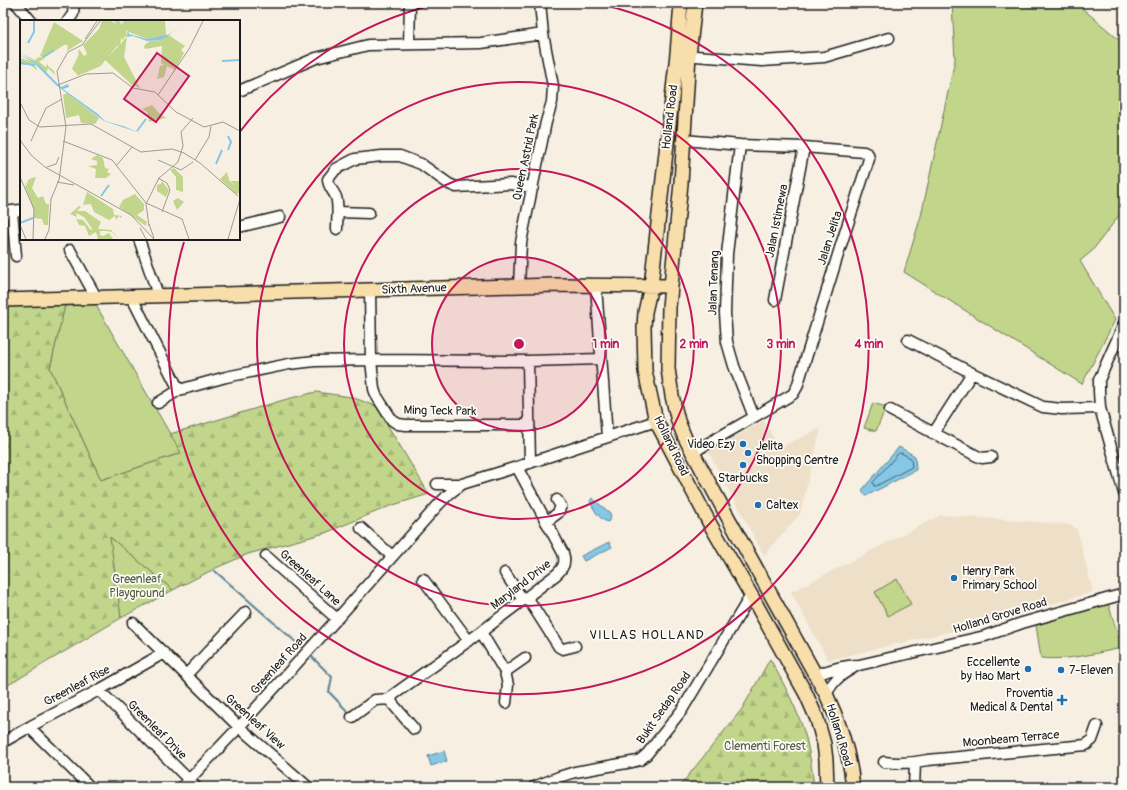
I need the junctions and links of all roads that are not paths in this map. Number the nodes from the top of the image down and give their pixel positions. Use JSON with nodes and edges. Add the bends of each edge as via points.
{"nodes":[{"id":1,"x":16,"y":3,"type":"edge"},
{"id":2,"x":74,"y":3,"type":"edge"},
{"id":3,"x":410,"y":3,"type":"edge"},
{"id":4,"x":540,"y":3,"type":"edge"},
{"id":5,"x":681,"y":3,"type":"edge"},
{"id":6,"x":695,"y":3,"type":"edge"},
{"id":7,"x":30,"y":20,"type":"edge"},
{"id":8,"x":69,"y":20,"type":"edge"},
{"id":9,"x":543,"y":34,"type":"junction"},
{"id":10,"x":889,"y":38,"type":"dead end"},
{"id":11,"x":409,"y":44,"type":"junction"},
{"id":12,"x":683,"y":54,"type":"junction"},
{"id":13,"x":240,"y":91,"type":"edge"},
{"id":14,"x":684,"y":140,"type":"junction"},
{"id":15,"x":740,"y":145,"type":"junction"},
{"id":16,"x":804,"y":147,"type":"junction"},
{"id":17,"x":533,"y":187,"type":"junction"},
{"id":18,"x":12,"y":211,"type":"edge"},
{"id":19,"x":338,"y":212,"type":"junction"},
{"id":20,"x":369,"y":214,"type":"dead end"},
{"id":21,"x":280,"y":217,"type":"dead end"},
{"id":22,"x":240,"y":227,"type":"edge"},
{"id":23,"x":337,"y":230,"type":"dead end"},
{"id":24,"x":139,"y":240,"type":"edge"},
{"id":25,"x":70,"y":250,"type":"dead end"},
{"id":26,"x":16,"y":256,"type":"dead end"},
{"id":27,"x":616,"y":285,"type":"junction"},
{"id":28,"x":519,"y":286,"type":"junction"},
{"id":29,"x":596,"y":286,"type":"junction"},
{"id":30,"x":650,"y":286,"type":"junction"},
{"id":31,"x":671,"y":286,"type":"junction"},
{"id":32,"x":370,"y":290,"type":"junction"},
{"id":33,"x":158,"y":295,"type":"junction"},
{"id":34,"x":131,"y":296,"type":"junction"},
{"id":35,"x":96,"y":297,"type":"junction"},
{"id":36,"x":3,"y":300,"type":"edge"},
{"id":37,"x":775,"y":300,"type":"dead end"},
{"id":38,"x":645,"y":312,"type":"junction"},
{"id":39,"x":1124,"y":324,"type":"edge"},
{"id":40,"x":908,"y":340,"type":"dead end"},
{"id":41,"x":601,"y":359,"type":"junction"},
{"id":42,"x":371,"y":360,"type":"junction"},
{"id":43,"x":528,"y":361,"type":"junction"},
{"id":44,"x":972,"y":373,"type":"junction"},
{"id":45,"x":179,"y":390,"type":"junction"},
{"id":46,"x":158,"y":403,"type":"dead end"},
{"id":47,"x":1100,"y":408,"type":"junction"},
{"id":48,"x":890,"y":410,"type":"dead end"},
{"id":49,"x":754,"y":417,"type":"junction"},
{"id":50,"x":656,"y":421,"type":"junction"},
{"id":51,"x":529,"y":425,"type":"junction"},
{"id":52,"x":933,"y":434,"type":"junction"},
{"id":53,"x":607,"y":437,"type":"junction"},
{"id":54,"x":694,"y":454,"type":"junction"},
{"id":55,"x":991,"y":457,"type":"dead end"},
{"id":56,"x":530,"y":463,"type":"junction"},
{"id":57,"x":517,"y":467,"type":"junction"},
{"id":58,"x":437,"y":484,"type":"dead end"},
{"id":59,"x":462,"y":484,"type":"junction"},
{"id":60,"x":692,"y":489,"type":"junction"},
{"id":61,"x":1124,"y":493,"type":"edge"},
{"id":62,"x":557,"y":500,"type":"dead end"},
{"id":63,"x":546,"y":522,"type":"junction"},
{"id":64,"x":361,"y":528,"type":"dead end"},
{"id":65,"x":266,"y":556,"type":"dead end"},
{"id":66,"x":392,"y":556,"type":"junction"},
{"id":67,"x":505,"y":573,"type":"dead end"},
{"id":68,"x":423,"y":579,"type":"dead end"},
{"id":69,"x":1124,"y":594,"type":"edge"},
{"id":70,"x":751,"y":595,"type":"junction"},
{"id":71,"x":525,"y":598,"type":"junction"},
{"id":72,"x":246,"y":612,"type":"dead end"},
{"id":73,"x":337,"y":619,"type":"junction"},
{"id":74,"x":133,"y":623,"type":"dead end"},
{"id":75,"x":481,"y":632,"type":"junction"},
{"id":76,"x":469,"y":640,"type":"junction"},
{"id":77,"x":575,"y":646,"type":"dead end"},
{"id":78,"x":164,"y":653,"type":"junction"},
{"id":79,"x":525,"y":658,"type":"dead end"},
{"id":80,"x":859,"y":665,"type":"junction"},
{"id":81,"x":505,"y":672,"type":"junction"},
{"id":82,"x":186,"y":675,"type":"junction"},
{"id":83,"x":816,"y":675,"type":"junction"},
{"id":84,"x":99,"y":690,"type":"junction"},
{"id":85,"x":826,"y":694,"type":"junction"},
{"id":86,"x":392,"y":698,"type":"junction"},
{"id":87,"x":506,"y":703,"type":"dead end"},
{"id":88,"x":352,"y":717,"type":"dead end"},
{"id":89,"x":1097,"y":726,"type":"dead end"},
{"id":90,"x":29,"y":727,"type":"junction"},
{"id":91,"x":239,"y":727,"type":"junction"},
{"id":92,"x":414,"y":729,"type":"dead end"},
{"id":93,"x":3,"y":742,"type":"edge"},
{"id":94,"x":884,"y":762,"type":"dead end"},
{"id":95,"x":915,"y":763,"type":"junction"},
{"id":96,"x":189,"y":785,"type":"edge"},
{"id":97,"x":90,"y":787,"type":"edge"},
{"id":98,"x":308,"y":787,"type":"edge"},
{"id":99,"x":534,"y":787,"type":"edge"},
{"id":100,"x":828,"y":787,"type":"edge"},
{"id":101,"x":833,"y":787,"type":"edge"},
{"id":102,"x":853,"y":787,"type":"edge"},
{"id":103,"x":914,"y":787,"type":"edge"}],
"edges":[{"from":1,"to":7,"type":"street"},
{"from":2,"to":8,"type":"street","via":[[73,14]]},
{"from":3,"to":11,"type":"street"},
{"from":4,"to":9,"type":"street","name":"Queen Astrid Park"},
{"from":5,"to":12,"type":"main road","name":"Holland Road"},
{"from":6,"to":12,"type":"main road","name":"Holland Road"},
{"from":9,"to":11,"type":"street","via":[[481,42]]},
{"from":9,"to":17,"type":"street","name":"Queen Astrid Park","via":[[553,86],[552,102]]},
{"from":10,"to":12,"type":"street","via":[[824,57],[762,61]]},
{"from":11,"to":13,"type":"street","via":[[368,46],[316,58]]},
{"from":12,"to":14,"type":"main road","name":"Holland Road"},
{"from":12,"to":30,"type":"main road","name":"Holland Road"},
{"from":14,"to":15,"type":"street","name":"Jalan Jelita"},
{"from":14,"to":31,"type":"main road","name":"Holland Road"},
{"from":15,"to":16,"type":"street","name":"Jalan Jelita"},
{"from":15,"to":49,"type":"street","name":"Jalan Tenang","via":[[727,254],[724,313],[727,342]]},
{"from":16,"to":37,"type":"street","name":"Jalan Istimewa"},
{"from":16,"to":49,"type":"street","name":"Jalan Jelita","via":[[864,152],[868,154],[869,159],[797,387],[793,394]]},
{"from":17,"to":19,"type":"street","via":[[510,184],[456,187],[421,164],[400,156],[382,156],[355,160],[336,169],[328,179],[330,189],[336,197]]},
{"from":17,"to":28,"type":"street","name":"Queen Astrid Park","via":[[522,244]]},
{"from":18,"to":26,"type":"street"},
{"from":19,"to":20,"type":"street"},
{"from":19,"to":23,"type":"street"},
{"from":21,"to":22,"type":"street"},
{"from":24,"to":33,"type":"street"},
{"from":25,"to":35,"type":"street"},
{"from":27,"to":29,"type":"main road","name":"Sixth Avenue"},
{"from":27,"to":30,"type":"main road","name":"Sixth Avenue"},
{"from":27,"to":38,"type":"main road","via":[[636,294]]},
{"from":28,"to":29,"type":"main road","name":"Sixth Avenue"},
{"from":28,"to":32,"type":"main road","name":"Sixth Avenue"},
{"from":29,"to":41,"type":"street"},
{"from":30,"to":31,"type":"main road","name":"Sixth Avenue"},
{"from":30,"to":38,"type":"main road","name":"Holland Road"},
{"from":31,"to":54,"type":"main road","name":"Holland Road","via":[[668,369],[678,421]]},
{"from":32,"to":33,"type":"main road","name":"Sixth Avenue"},
{"from":32,"to":42,"type":"street","name":"Ming Teck Park"},
{"from":33,"to":34,"type":"main road","name":"Sixth Avenue"},
{"from":34,"to":35,"type":"main road","name":"Sixth Avenue"},
{"from":34,"to":45,"type":"street"},
{"from":35,"to":36,"type":"main road","name":"Sixth Avenue"},
{"from":38,"to":50,"type":"main road","name":"Holland Road","via":[[645,371]]},
{"from":39,"to":47,"type":"street","via":[[1099,380]]},
{"from":40,"to":44,"type":"street"},
{"from":41,"to":43,"type":"street"},
{"from":41,"to":53,"type":"street"},
{"from":42,"to":43,"type":"street"},
{"from":42,"to":45,"type":"street","via":[[289,364]]},
{"from":42,"to":51,"type":"street","name":"Ming Teck Park","via":[[376,395],[389,416],[398,424]]},
{"from":43,"to":51,"type":"street"},
{"from":44,"to":47,"type":"street","via":[[1042,407]]},
{"from":44,"to":52,"type":"street"},
{"from":45,"to":46,"type":"street"},
{"from":47,"to":61,"type":"street"},
{"from":48,"to":52,"type":"street"},
{"from":49,"to":54,"type":"street","name":"Jalan Jelita"},
{"from":50,"to":53,"type":"street"},
{"from":50,"to":60,"type":"main road","name":"Holland Road"},
{"from":51,"to":56,"type":"street"},
{"from":52,"to":55,"type":"street","via":[[982,458]]},
{"from":53,"to":56,"type":"street"},
{"from":54,"to":60,"type":"main road","via":[[689,467]]},
{"from":54,"to":83,"type":"main road","name":"Holland Road"},
{"from":56,"to":57,"type":"street"},
{"from":57,"to":59,"type":"street"},
{"from":57,"to":63,"type":"street","name":"Maryland Drive"},
{"from":58,"to":59,"type":"street"},
{"from":59,"to":66,"type":"street","name":"Greenleaf Road","via":[[450,493]]},
{"from":60,"to":70,"type":"main road","name":"Holland Road"},
{"from":62,"to":63,"type":"street","via":[[560,506],[558,513]]},
{"from":63,"to":71,"type":"street","name":"Maryland Drive","via":[[563,553],[565,563],[558,574]]},
{"from":64,"to":66,"type":"street"},
{"from":65,"to":73,"type":"street","name":"Greenleaf Lane"},
{"from":66,"to":73,"type":"street","name":"Greenleaf Road"},
{"from":67,"to":71,"type":"street"},
{"from":68,"to":76,"type":"street"},
{"from":69,"to":80,"type":"street","name":"Holland Grove Road","via":[[985,636]]},
{"from":70,"to":99,"type":"street","name":"Bukit Sedap Road","via":[[682,710],[647,754],[640,760],[575,772]]},
{"from":70,"to":100,"type":"main road","name":"Holland Road","via":[[806,694],[817,719],[824,744]]},
{"from":71,"to":75,"type":"street","name":"Maryland Drive"},
{"from":71,"to":77,"type":"street","via":[[559,647],[563,649]]},
{"from":72,"to":82,"type":"street"},
{"from":73,"to":91,"type":"street","name":"Greenleaf Road"},
{"from":74,"to":78,"type":"street","name":"Greenleaf View"},
{"from":75,"to":76,"type":"street","name":"Maryland Drive"},
{"from":75,"to":81,"type":"street"},
{"from":76,"to":86,"type":"street","name":"Maryland Drive"},
{"from":78,"to":82,"type":"street","name":"Greenleaf View"},
{"from":78,"to":84,"type":"street","name":"Greenleaf Rise"},
{"from":79,"to":81,"type":"street"},
{"from":80,"to":83,"type":"street","name":"Holland Grove Road"},
{"from":80,"to":85,"type":"street","name":"Holland Grove Road","via":[[839,676]]},
{"from":81,"to":87,"type":"street","via":[[508,685]]},
{"from":82,"to":91,"type":"street","name":"Greenleaf View"},
{"from":83,"to":85,"type":"main road","name":"Holland Road"},
{"from":83,"to":101,"type":"main road","via":[[814,691],[833,756]]},
{"from":84,"to":90,"type":"street","name":"Greenleaf Rise"},
{"from":84,"to":96,"type":"street","name":"Greenleaf Drive"},
{"from":85,"to":102,"type":"main road","name":"Holland Road","via":[[842,735]]},
{"from":86,"to":88,"type":"street","via":[[375,700]]},
{"from":86,"to":92,"type":"street","via":[[392,703]]},
{"from":89,"to":95,"type":"street","name":"Moonbeam Terrace","via":[[1092,740],[1086,745]]},
{"from":90,"to":93,"type":"street","name":"Greenleaf Rise"},
{"from":90,"to":97,"type":"street"},
{"from":91,"to":96,"type":"street","name":"Greenleaf Road"},
{"from":91,"to":98,"type":"street","name":"Greenleaf View"},
{"from":94,"to":95,"type":"street","name":"Moonbeam Terrace"},
{"from":95,"to":103,"type":"street"}]}
